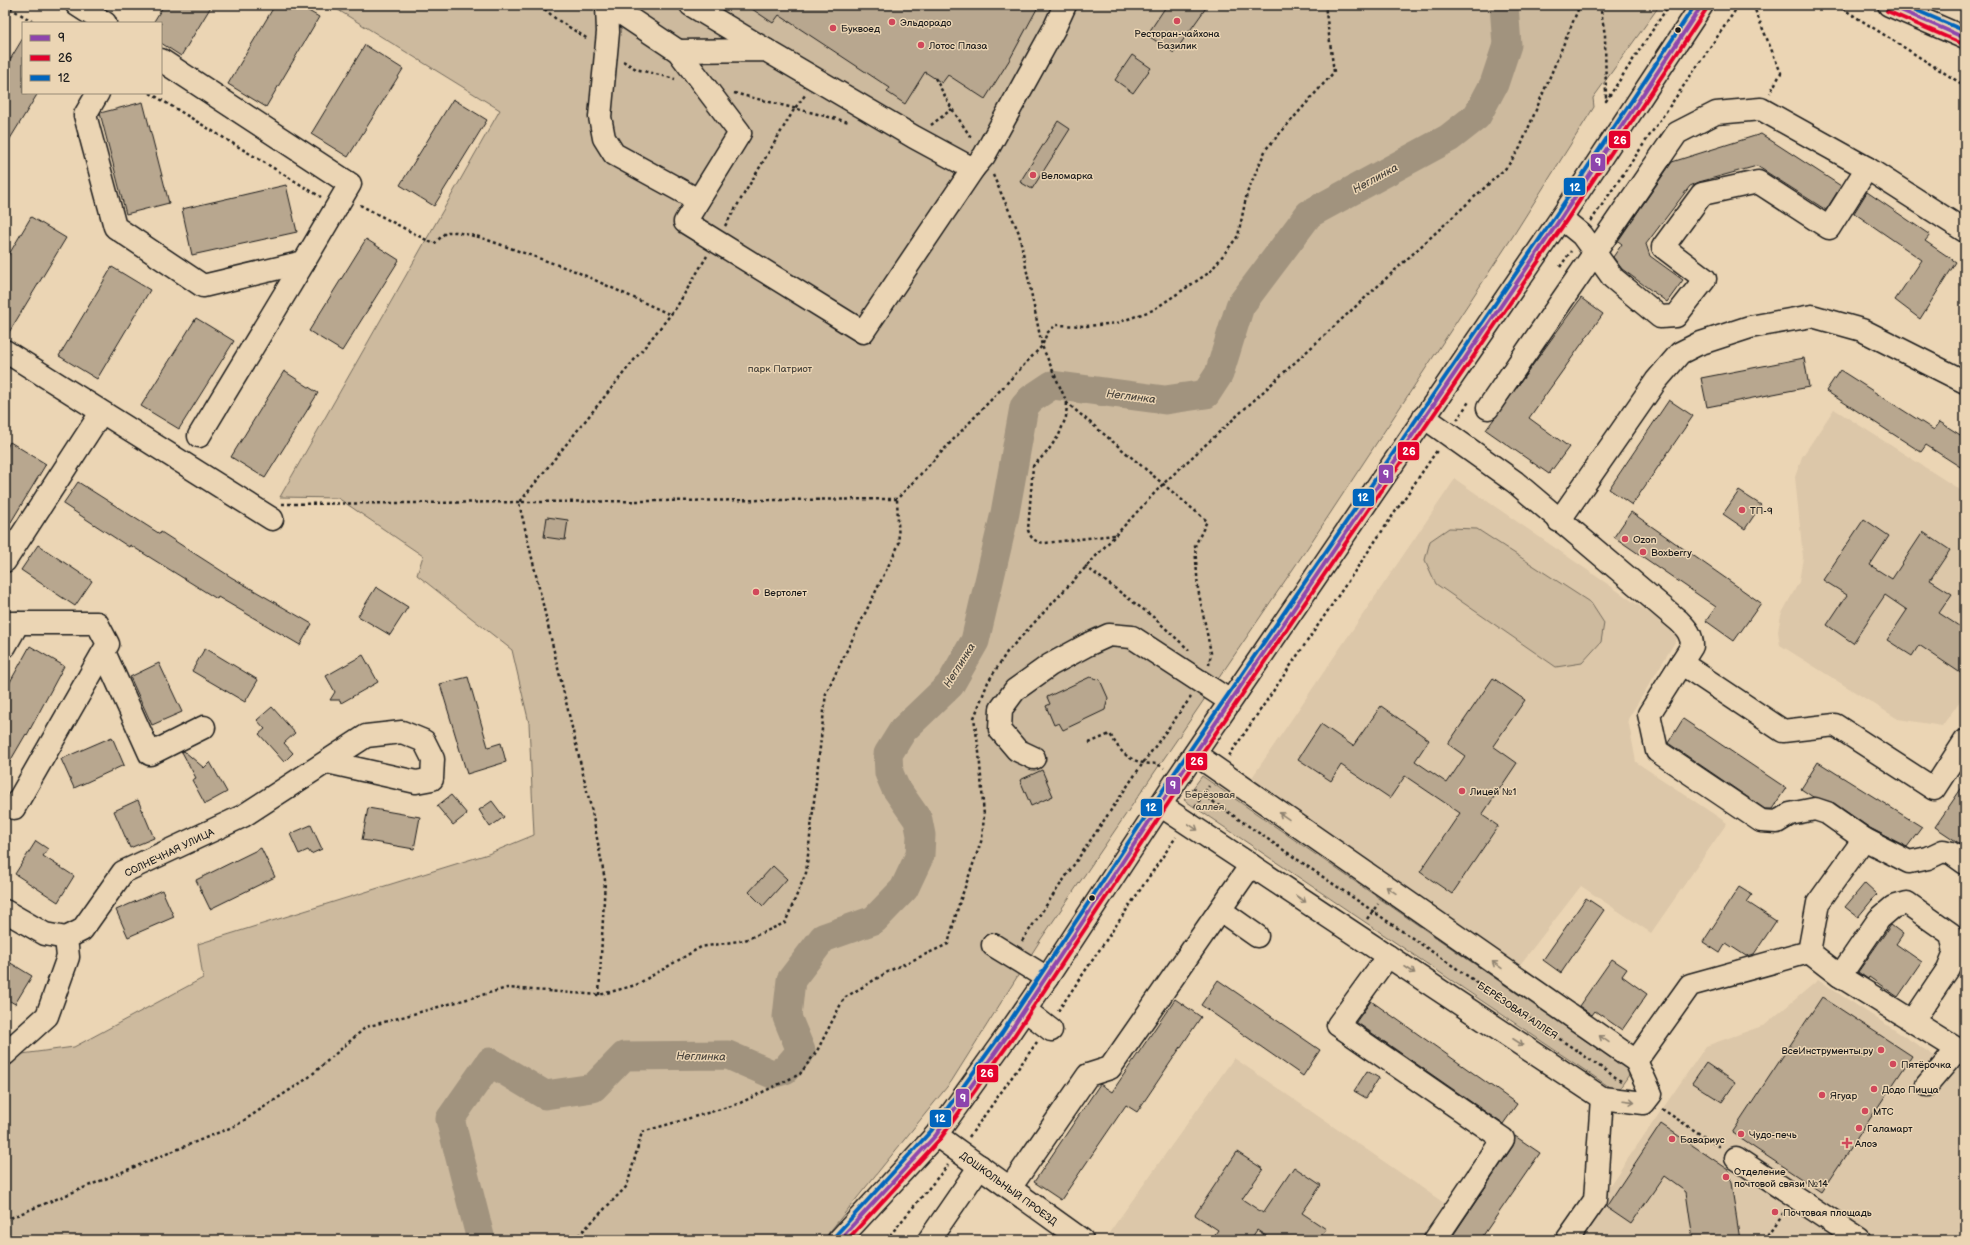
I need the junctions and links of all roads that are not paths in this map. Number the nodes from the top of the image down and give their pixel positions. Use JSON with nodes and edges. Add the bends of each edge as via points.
{"nodes":[{"id":1,"x":77,"y":5,"type":"edge"},
{"id":2,"x":608,"y":5,"type":"edge"},
{"id":3,"x":690,"y":5,"type":"edge"},
{"id":4,"x":1065,"y":5,"type":"edge"},
{"id":5,"x":1702,"y":5,"type":"edge"},
{"id":6,"x":1889,"y":5,"type":"edge"},
{"id":7,"x":102,"y":22,"type":"edge"},
{"id":8,"x":1965,"y":38,"type":"edge"},
{"id":9,"x":766,"y":50,"type":"junction"},
{"id":10,"x":678,"y":51,"type":"junction"},
{"id":11,"x":162,"y":61,"type":"edge"},
{"id":12,"x":97,"y":94,"type":"edge"},
{"id":13,"x":978,"y":163,"type":"junction"},
{"id":14,"x":1867,"y":168,"type":"junction"},
{"id":15,"x":698,"y":200,"type":"junction"},
{"id":16,"x":1561,"y":218,"type":"junction"},
{"id":17,"x":1965,"y":231,"type":"edge"},
{"id":18,"x":1588,"y":243,"type":"junction"},
{"id":19,"x":304,"y":262,"type":"junction"},
{"id":20,"x":5,"y":351,"type":"edge"},
{"id":21,"x":1965,"y":382,"type":"edge"},
{"id":22,"x":1481,"y":401,"type":"road end"},
{"id":23,"x":101,"y":413,"type":"junction"},
{"id":24,"x":1424,"y":417,"type":"junction"},
{"id":25,"x":199,"y":436,"type":"dead end"},
{"id":26,"x":272,"y":519,"type":"road end"},
{"id":27,"x":1559,"y":521,"type":"junction"},
{"id":28,"x":5,"y":561,"type":"edge"},
{"id":29,"x":11,"y":623,"type":"edge"},
{"id":30,"x":5,"y":646,"type":"edge"},
{"id":31,"x":104,"y":652,"type":"junction"},
{"id":32,"x":1681,"y":663,"type":"junction"},
{"id":33,"x":1230,"y":701,"type":"junction"},
{"id":34,"x":204,"y":727,"type":"dead end"},
{"id":35,"x":1965,"y":741,"type":"edge"},
{"id":36,"x":1194,"y":754,"type":"junction"},
{"id":37,"x":1034,"y":758,"type":"dead end"},
{"id":38,"x":328,"y":762,"type":"dead end"},
{"id":39,"x":1160,"y":805,"type":"junction"},
{"id":40,"x":14,"y":808,"type":"dead end"},
{"id":41,"x":1864,"y":839,"type":"junction"},
{"id":42,"x":1965,"y":864,"type":"edge"},
{"id":43,"x":1251,"y":865,"type":"junction"},
{"id":44,"x":1220,"y":910,"type":"junction"},
{"id":45,"x":5,"y":911,"type":"edge"},
{"id":46,"x":1257,"y":936,"type":"dead end"},
{"id":47,"x":66,"y":938,"type":"junction"},
{"id":48,"x":993,"y":945,"type":"dead end"},
{"id":49,"x":1809,"y":952,"type":"junction"},
{"id":50,"x":1388,"y":956,"type":"junction"},
{"id":51,"x":1840,"y":976,"type":"junction"},
{"id":52,"x":1047,"y":978,"type":"junction"},
{"id":53,"x":1913,"y":1021,"type":"junction"},
{"id":54,"x":1961,"y":1052,"type":"edge"},
{"id":55,"x":5,"y":1054,"type":"edge"},
{"id":56,"x":1636,"y":1061,"type":"junction"},
{"id":57,"x":1927,"y":1085,"type":"dead end"},
{"id":58,"x":1602,"y":1098,"type":"junction"},
{"id":59,"x":936,"y":1135,"type":"junction"},
{"id":60,"x":1736,"y":1158,"type":"road end"},
{"id":61,"x":980,"y":1166,"type":"junction"},
{"id":62,"x":1010,"y":1188,"type":"junction"},
{"id":63,"x":839,"y":1240,"type":"edge"},
{"id":64,"x":929,"y":1240,"type":"edge"},
{"id":65,"x":1082,"y":1240,"type":"edge"},
{"id":66,"x":1435,"y":1240,"type":"edge"},
{"id":67,"x":1567,"y":1240,"type":"edge"},
{"id":68,"x":1860,"y":1240,"type":"edge"}],
"edges":[{"from":1,"to":7,"type":"street"},
{"from":2,"to":10,"type":"street"},
{"from":2,"to":15,"type":"street","via":[[600,116],[604,138],[614,154]]},
{"from":3,"to":9,"type":"street"},
{"from":4,"to":13,"type":"street"},
{"from":5,"to":16,"type":"street"},
{"from":6,"to":8,"type":"street"},
{"from":9,"to":10,"type":"street"},
{"from":9,"to":13,"type":"street","via":[[914,137]]},
{"from":10,"to":15,"type":"street","via":[[740,133]]},
{"from":11,"to":19,"type":"street","via":[[350,184]]},
{"from":12,"to":19,"type":"street","via":[[86,115],[115,227],[203,286]]},
{"from":13,"to":15,"type":"street","via":[[863,332],[685,222]]},
{"from":14,"to":17,"type":"street"},
{"from":14,"to":18,"type":"street","via":[[1761,109],[1716,113],[1677,133]]},
{"from":14,"to":18,"type":"street","via":[[1829,228],[1758,182],[1702,194],[1663,247],[1705,278],[1676,316],[1660,316],[1613,278]]},
{"from":16,"to":18,"type":"street"},
{"from":16,"to":24,"type":"street"},
{"from":18,"to":22,"type":"street"},
{"from":19,"to":25,"type":"street"},
{"from":20,"to":23,"type":"street"},
{"from":21,"to":27,"type":"street","via":[[1862,330],[1812,316],[1750,327],[1698,344],[1680,353],[1656,381]]},
{"from":23,"to":26,"type":"street"},
{"from":23,"to":28,"type":"street"},
{"from":24,"to":27,"type":"street","via":[[1515,482]]},
{"from":24,"to":33,"type":"street"},
{"from":27,"to":32,"type":"street","via":[[1688,631],[1692,638],[1692,646]]},
{"from":29,"to":30,"type":"street"},
{"from":29,"to":31,"type":"street","via":[[97,623],[108,644]]},
{"from":31,"to":34,"type":"street","via":[[150,754]]},
{"from":31,"to":40,"type":"street"},
{"from":32,"to":35,"type":"street","via":[[1783,731],[1835,725],[1934,789]]},
{"from":32,"to":41,"type":"street","via":[[1649,714],[1657,751],[1761,821],[1777,822],[1790,814],[1815,809],[1827,813]]},
{"from":33,"to":36,"type":"street"},
{"from":33,"to":37,"type":"street","via":[[1132,637],[1108,635],[1050,665],[1015,690],[1001,709],[1000,730],[1017,750]]},
{"from":36,"to":39,"type":"street"},
{"from":56,"to":36,"type":"street","one_way":true},
{"from":38,"to":47,"type":"street","name":"СОЛНЕЧНАЯ УЛИЦА","via":[[243,816],[123,872],[82,930]]},
{"from":39,"to":43,"type":"street","one_way":true},
{"from":39,"to":52,"type":"street"},
{"from":41,"to":42,"type":"street","via":[[1909,862],[1928,858],[1942,851],[1951,853]]},
{"from":41,"to":49,"type":"street","via":[[1818,903]]},
{"from":43,"to":44,"type":"street"},
{"from":43,"to":50,"type":"street","one_way":true},
{"from":44,"to":46,"type":"street"},
{"from":44,"to":62,"type":"street","via":[[1110,1068],[1088,1075]]},
{"from":45,"to":47,"type":"street","via":[[45,934]]},
{"from":47,"to":55,"type":"street","via":[[68,957],[47,1016]]},
{"from":48,"to":52,"type":"street"},
{"from":49,"to":51,"type":"street"},
{"from":49,"to":56,"type":"street","via":[[1690,985]]},
{"from":50,"to":58,"type":"street","one_way":true},
{"from":50,"to":66,"type":"street","via":[[1338,1025],[1503,1139]]},
{"from":51,"to":53,"type":"street"},
{"from":51,"to":53,"type":"street","via":[[1879,919],[1893,907],[1907,903],[1951,934],[1955,952],[1948,969]]},
{"from":52,"to":59,"type":"street"},
{"from":53,"to":54,"type":"street"},
{"from":54,"to":57,"type":"street"},
{"from":58,"to":56,"type":"street","one_way":true,"via":[[1644,1103],[1649,1097]]},
{"from":58,"to":67,"type":"street","via":[[1595,1200]]},
{"from":59,"to":61,"type":"street","name":"ДОШКОЛЬНЫЙ ПРОЕЗД"},
{"from":59,"to":63,"type":"street"},
{"from":60,"to":68,"type":"street"},
{"from":61,"to":62,"type":"street","name":"ДОШКОЛЬНЫЙ ПРОЕЗД"},
{"from":61,"to":64,"type":"street"},
{"from":62,"to":65,"type":"street","name":"ДОШКОЛЬНЫЙ ПРОЕЗД"}]}
